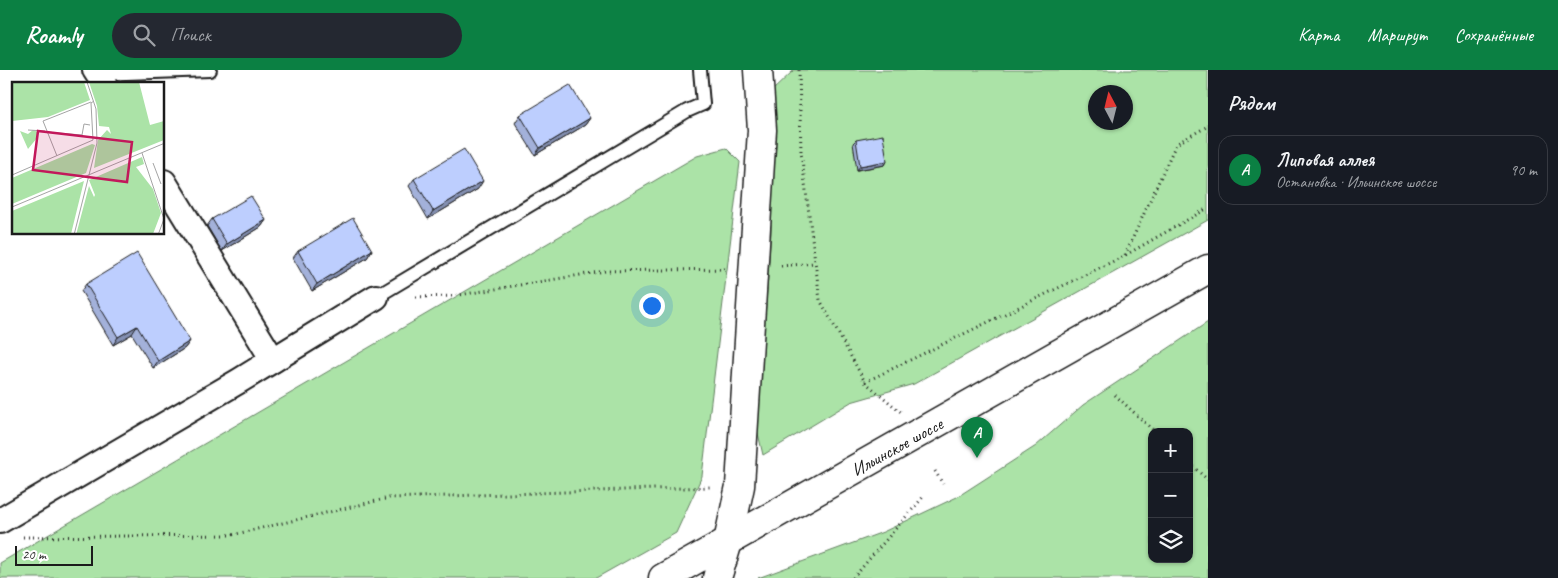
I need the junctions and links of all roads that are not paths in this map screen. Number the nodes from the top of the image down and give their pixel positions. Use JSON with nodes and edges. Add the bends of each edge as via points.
{"nodes":[{"id":1,"x":210,"y":70,"type":"edge"},
{"id":2,"x":700,"y":70,"type":"edge"},
{"id":3,"x":758,"y":70,"type":"edge"},
{"id":4,"x":99,"y":76,"type":"edge"},
{"id":5,"x":165,"y":184,"type":"edge"},
{"id":6,"x":1208,"y":269,"type":"edge"},
{"id":7,"x":376,"y":298,"type":"joint"},
{"id":8,"x":272,"y":360,"type":"junction"},
{"id":9,"x":0,"y":521,"type":"edge"},
{"id":10,"x":728,"y":542,"type":"junction"},
{"id":11,"x":663,"y":578,"type":"edge"},
{"id":12,"x":717,"y":578,"type":"edge"}],
"edges":[{"from":1,"to":4,"type":"lane"},
{"from":2,"to":7,"type":"lane","via":[[702,104]]},
{"from":3,"to":10,"type":"main road","via":[[762,130],[754,269],[740,486]]},
{"from":5,"to":8,"type":"street"},
{"from":6,"to":10,"type":"main road","name":"Ильинское шоссе"},
{"from":7,"to":8,"type":"street"},
{"from":8,"to":9,"type":"street"},
{"from":10,"to":11,"type":"main road","name":"Ильинское шоссе"},
{"from":10,"to":12,"type":"main road"}]}
